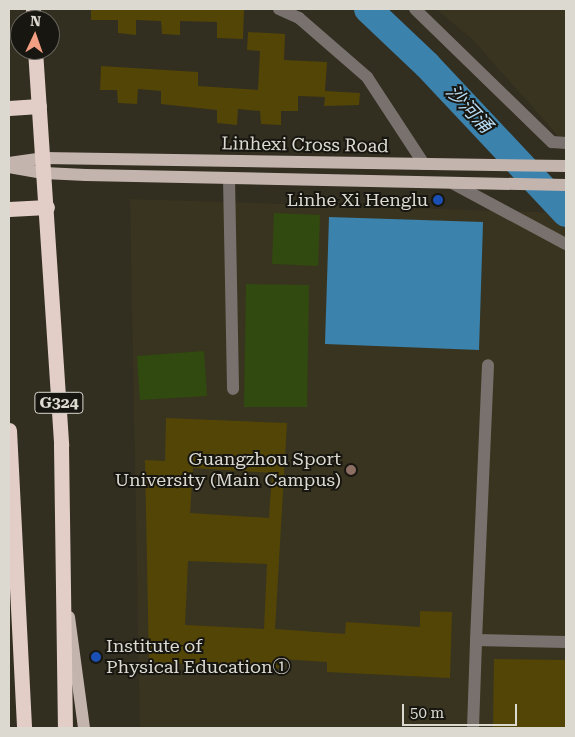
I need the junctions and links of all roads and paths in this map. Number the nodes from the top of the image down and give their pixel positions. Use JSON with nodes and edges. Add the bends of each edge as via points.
{"nodes":[{"id":1,"x":280,"y":9,"type":"edge"},
{"id":2,"x":415,"y":9,"type":"edge"},
{"id":3,"x":36,"y":60,"type":"edge"},
{"id":4,"x":39,"y":106,"type":"junction"},
{"id":5,"x":9,"y":108,"type":"edge"},
{"id":6,"x":566,"y":143,"type":"edge"},
{"id":7,"x":9,"y":163,"type":"edge"},
{"id":8,"x":424,"y":164,"type":"junction"},
{"id":9,"x":43,"y":166,"type":"junction"},
{"id":10,"x":566,"y":166,"type":"edge"},
{"id":11,"x":9,"y":167,"type":"edge"},
{"id":12,"x":229,"y":178,"type":"junction"},
{"id":13,"x":452,"y":183,"type":"junction"},
{"id":14,"x":566,"y":185,"type":"edge"},
{"id":15,"x":47,"y":207,"type":"junction"},
{"id":16,"x":9,"y":209,"type":"edge"},
{"id":17,"x":566,"y":244,"type":"edge"},
{"id":18,"x":488,"y":365,"type":"dead end"},
{"id":19,"x":233,"y":389,"type":"dead end"},
{"id":20,"x":9,"y":430,"type":"edge"},
{"id":21,"x":66,"y":600,"type":"junction"},
{"id":22,"x":476,"y":640,"type":"junction"},
{"id":23,"x":566,"y":642,"type":"edge"},
{"id":24,"x":24,"y":728,"type":"edge"},
{"id":25,"x":65,"y":728,"type":"edge"},
{"id":26,"x":84,"y":728,"type":"edge"},
{"id":27,"x":473,"y":728,"type":"edge"}],
"edges":[{"from":1,"to":8,"type":"street","via":[[299,18],[367,77]]},
{"from":2,"to":6,"type":"street","via":[[552,142]]},
{"from":3,"to":4,"type":"highway","number":"G324"},
{"from":4,"to":5,"type":"highway"},
{"from":4,"to":9,"type":"highway","number":"G324"},
{"from":7,"to":9,"type":"main road"},
{"from":8,"to":9,"type":"main road","name":"Linhexi Cross Road"},
{"from":8,"to":10,"type":"main road","name":"Linhexi Cross Road"},
{"from":9,"to":11,"type":"main road"},
{"from":9,"to":12,"type":"main road","name":"Linhexi Cross Road"},
{"from":9,"to":15,"type":"highway","number":"G324"},
{"from":12,"to":13,"type":"main road","name":"Linhexi Cross Road"},
{"from":12,"to":19,"type":"street"},
{"from":13,"to":14,"type":"main road","name":"Linhexi Cross Road"},
{"from":13,"to":17,"type":"street"},
{"from":15,"to":16,"type":"highway"},
{"from":15,"to":21,"type":"highway","number":"G324","via":[[61,436]]},
{"from":18,"to":22,"type":"street"},
{"from":20,"to":24,"type":"highway"},
{"from":21,"to":25,"type":"highway","number":"G324"},
{"from":21,"to":26,"type":"main road"},
{"from":22,"to":23,"type":"street"},
{"from":22,"to":27,"type":"street"}]}
